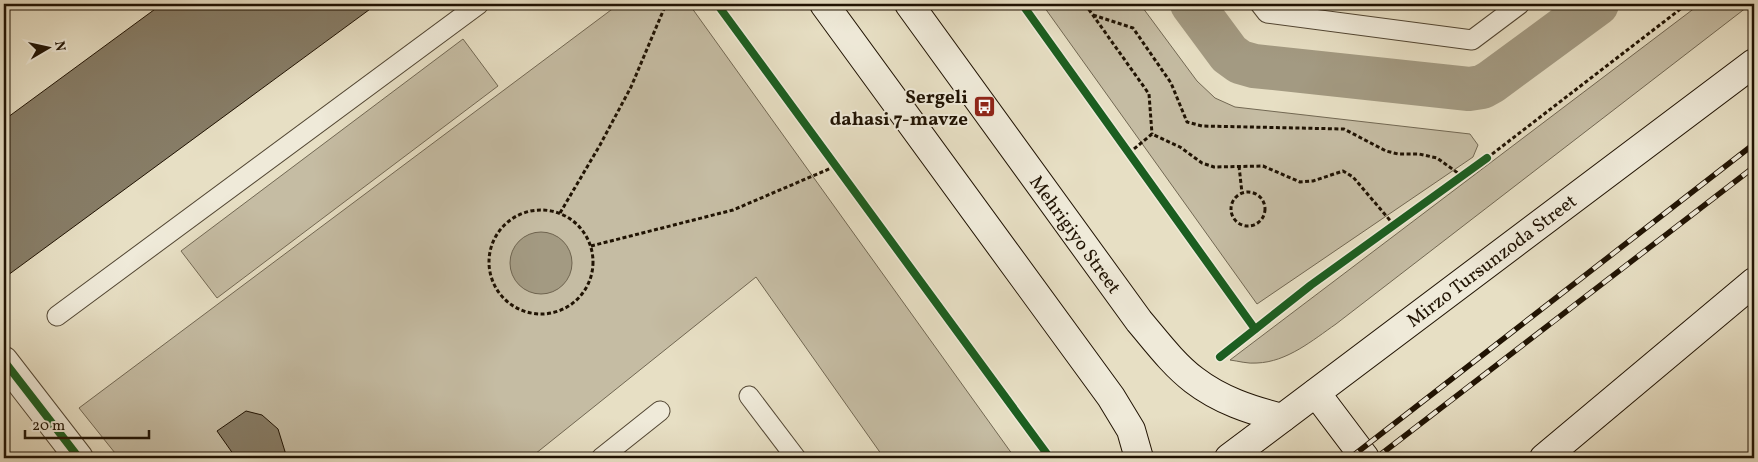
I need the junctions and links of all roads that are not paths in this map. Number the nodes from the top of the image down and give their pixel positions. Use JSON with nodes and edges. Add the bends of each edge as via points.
{"nodes":[{"id":1,"x":479,"y":4,"type":"edge"},
{"id":2,"x":824,"y":4,"type":"edge"},
{"id":3,"x":909,"y":4,"type":"edge"},
{"id":4,"x":1260,"y":4,"type":"edge"},
{"id":5,"x":1520,"y":4,"type":"edge"},
{"id":6,"x":1754,"y":62,"type":"edge"},
{"id":7,"x":1754,"y":282,"type":"edge"},
{"id":8,"x":57,"y":316,"type":"dead end"},
{"id":9,"x":4,"y":361,"type":"edge"},
{"id":10,"x":1316,"y":393,"type":"junction"},
{"id":11,"x":749,"y":396,"type":"dead end"},
{"id":12,"x":660,"y":411,"type":"dead end"},
{"id":13,"x":1282,"y":418,"type":"junction"},
{"id":14,"x":79,"y":458,"type":"edge"},
{"id":15,"x":601,"y":458,"type":"edge"},
{"id":16,"x":796,"y":458,"type":"edge"},
{"id":17,"x":1139,"y":458,"type":"edge"},
{"id":18,"x":1229,"y":458,"type":"edge"},
{"id":19,"x":1365,"y":458,"type":"edge"},
{"id":20,"x":1544,"y":458,"type":"edge"}],
"edges":[{"from":1,"to":8,"type":"lane"},
{"from":2,"to":17,"type":"main road","via":[[1106,390],[1131,430]]},
{"from":3,"to":13,"type":"main road","name":"Mehrigiyo Street","via":[[1158,343],[1193,379],[1213,392],[1235,404]]},
{"from":4,"to":5,"type":"lane","via":[[1267,13],[1472,40]]},
{"from":6,"to":10,"type":"main road","name":"Mirzo Tursunzoda Street"},
{"from":7,"to":20,"type":"main road"},
{"from":9,"to":14,"type":"main road"},
{"from":10,"to":13,"type":"main road","name":"Mirzo Tursunzoda Street"},
{"from":10,"to":19,"type":"main road"},
{"from":11,"to":16,"type":"lane"},
{"from":12,"to":15,"type":"lane"},
{"from":13,"to":18,"type":"main road","name":"Mirzo Tursunzoda Street"}]}
